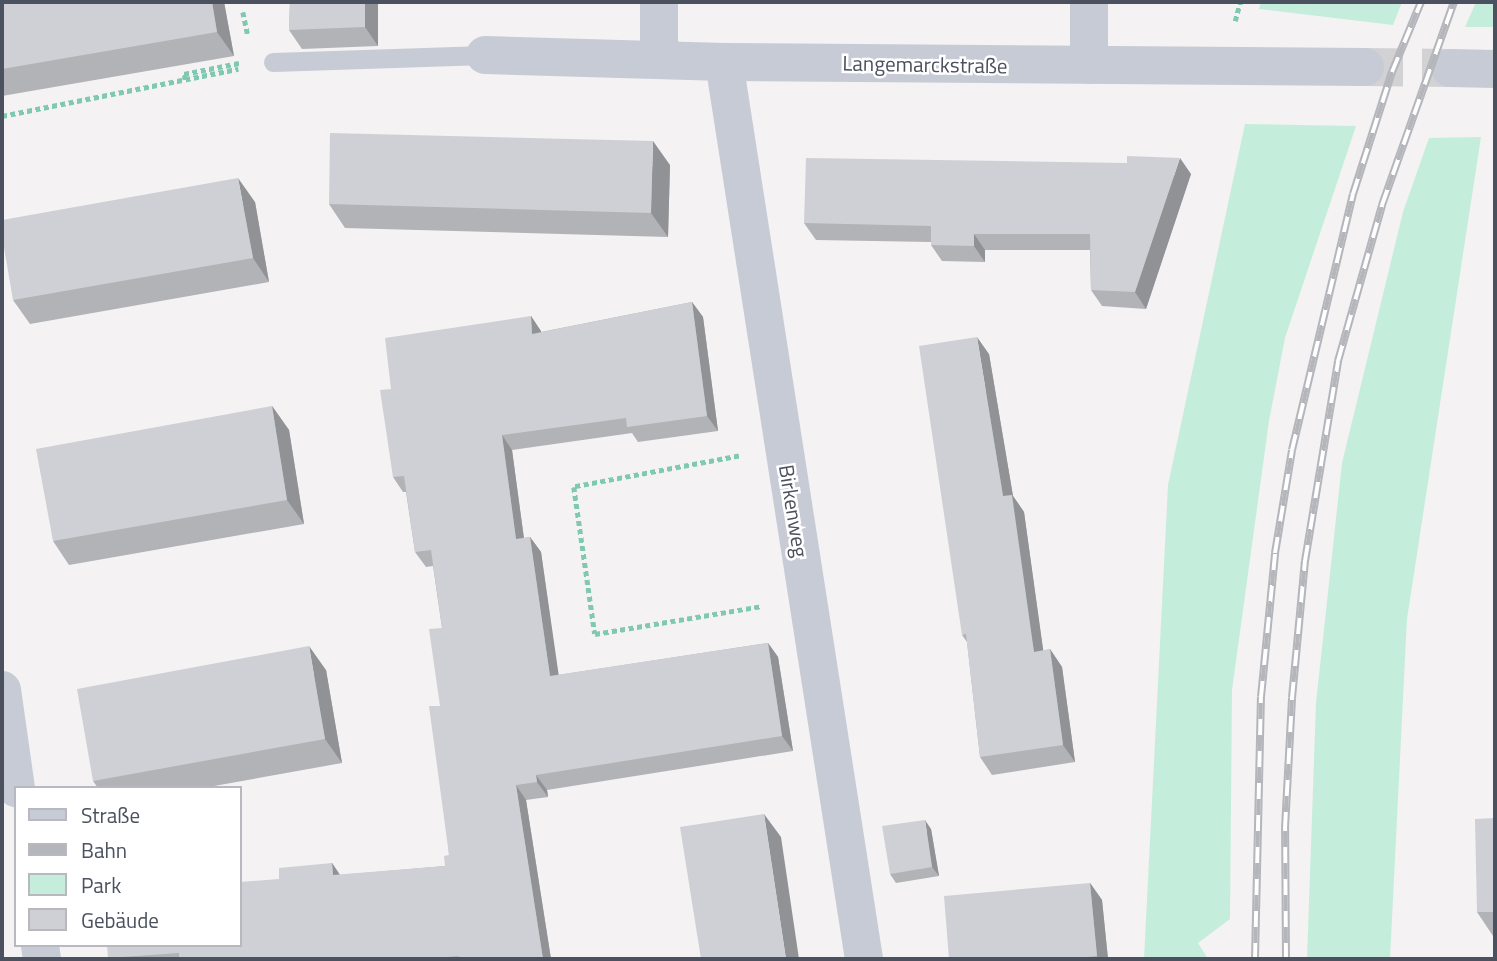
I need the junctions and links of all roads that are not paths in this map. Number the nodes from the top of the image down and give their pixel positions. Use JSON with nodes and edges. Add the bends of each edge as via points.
{"nodes":[{"id":1,"x":659,"y":2,"type":"edge"},
{"id":2,"x":1089,"y":2,"type":"edge"},
{"id":3,"x":485,"y":55,"type":"joint"},
{"id":4,"x":659,"y":58,"type":"junction"},
{"id":5,"x":273,"y":62,"type":"road end"},
{"id":6,"x":724,"y":62,"type":"junction"},
{"id":7,"x":1089,"y":65,"type":"junction"},
{"id":8,"x":1365,"y":67,"type":"tunnel mouth"},
{"id":9,"x":1450,"y":68,"type":"tunnel mouth"},
{"id":10,"x":1495,"y":69,"type":"edge"},
{"id":11,"x":2,"y":691,"type":"edge"},
{"id":12,"x":16,"y":786,"type":"edge"},
{"id":13,"x":864,"y":959,"type":"edge"}],
"edges":[{"from":1,"to":4,"type":"street"},
{"from":2,"to":7,"type":"street"},
{"from":3,"to":4,"type":"street","name":"Langemarckstraße"},
{"from":3,"to":5,"type":"lane"},
{"from":4,"to":6,"type":"street","name":"Langemarckstraße"},
{"from":6,"to":7,"type":"street","name":"Langemarckstraße"},
{"from":6,"to":13,"type":"street","name":"Birkenweg"},
{"from":7,"to":8,"type":"street","name":"Langemarckstraße"},
{"from":9,"to":10,"type":"street"},
{"from":11,"to":12,"type":"street"}]}
